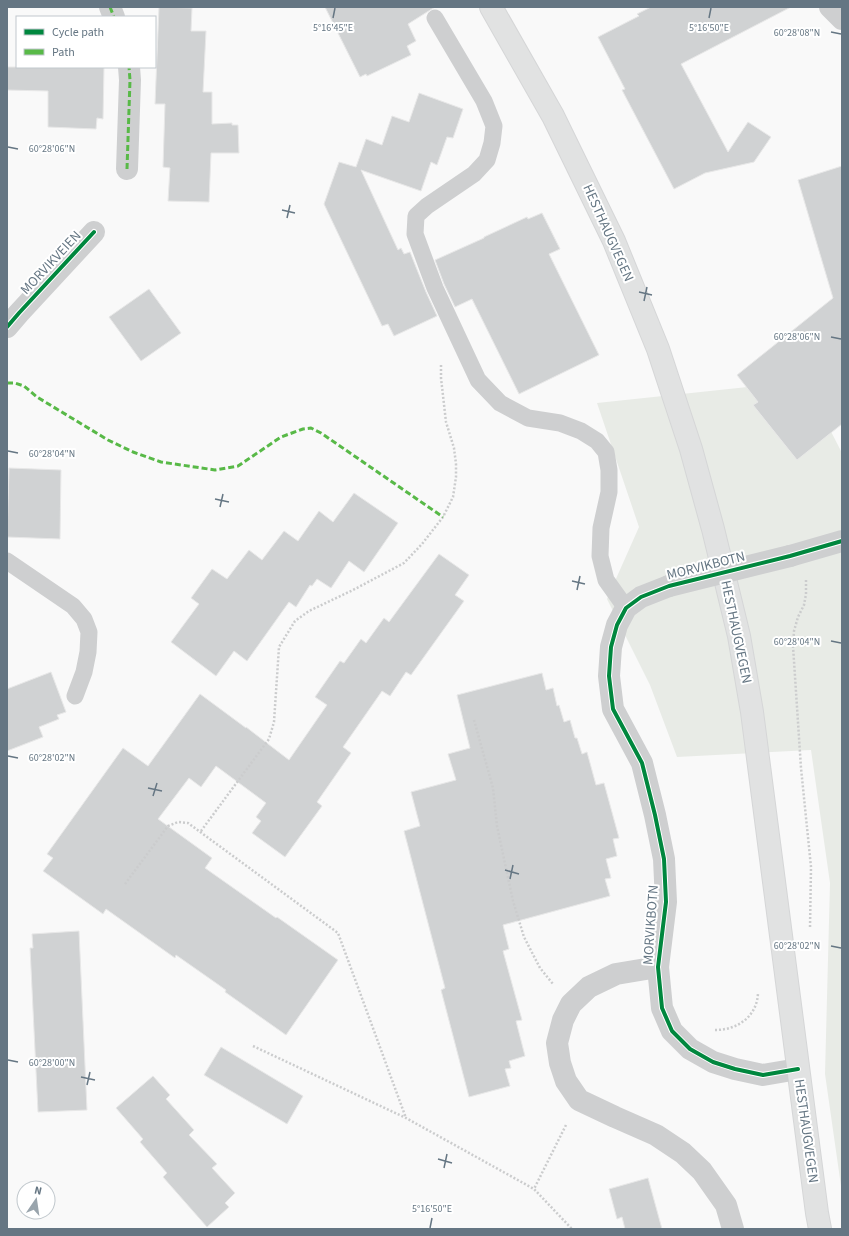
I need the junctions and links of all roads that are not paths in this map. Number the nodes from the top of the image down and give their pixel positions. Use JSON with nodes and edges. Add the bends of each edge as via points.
{"nodes":[{"id":1,"x":491,"y":7,"type":"edge"},
{"id":2,"x":830,"y":7,"type":"edge"},
{"id":3,"x":434,"y":18,"type":"dead end"},
{"id":4,"x":842,"y":19,"type":"edge"},
{"id":5,"x":129,"y":68,"type":"edge"},
{"id":6,"x":127,"y":169,"type":"dead end"},
{"id":7,"x":94,"y":232,"type":"dead end"},
{"id":8,"x":7,"y":327,"type":"edge"},
{"id":9,"x":842,"y":541,"type":"edge"},
{"id":10,"x":7,"y":561,"type":"edge"},
{"id":11,"x":626,"y":608,"type":"junction"},
{"id":12,"x":75,"y":696,"type":"dead end"},
{"id":13,"x":658,"y":967,"type":"junction"},
{"id":14,"x":798,"y":1069,"type":"junction"},
{"id":15,"x":733,"y":1229,"type":"edge"},
{"id":16,"x":820,"y":1229,"type":"edge"}],
"edges":[{"from":1,"to":14,"type":"main road","name":"HESTHAUGVEGEN","via":[[553,116],[614,241],[658,350],[691,449],[714,529],[739,636],[752,712]]},
{"from":2,"to":4,"type":"street"},
{"from":3,"to":11,"type":"lane","via":[[484,101],[494,126],[487,160],[474,174],[416,216],[415,234],[435,288],[478,380],[500,403],[528,418],[560,423],[581,431],[597,441],[606,452],[609,492],[601,528],[600,556],[606,580]]},
{"from":5,"to":6,"type":"street"},
{"from":7,"to":8,"type":"street","name":"MORVIKVEIEN"},
{"from":9,"to":11,"type":"street","name":"MORVIKBOTN","bridge":true,"via":[[669,586],[641,597]]},
{"from":10,"to":12,"type":"lane","via":[[73,606],[84,619],[89,632],[88,652]]},
{"from":11,"to":13,"type":"street","name":"MORVIKBOTN","via":[[616,626],[611,647],[609,676],[613,709],[642,763],[656,815],[664,859],[666,902]]},
{"from":13,"to":14,"type":"street","name":"MORVIKBOTN","via":[[662,1008],[672,1031],[690,1049],[713,1062],[756,1074]]},
{"from":13,"to":15,"type":"street","name":"MORVIKBOTN","via":[[616,974],[589,988],[570,1004],[557,1043],[560,1063],[566,1081],[579,1100],[656,1135],[683,1153],[702,1171],[726,1205]]},
{"from":14,"to":16,"type":"main road","name":"HESTHAUGVEGEN"}]}
